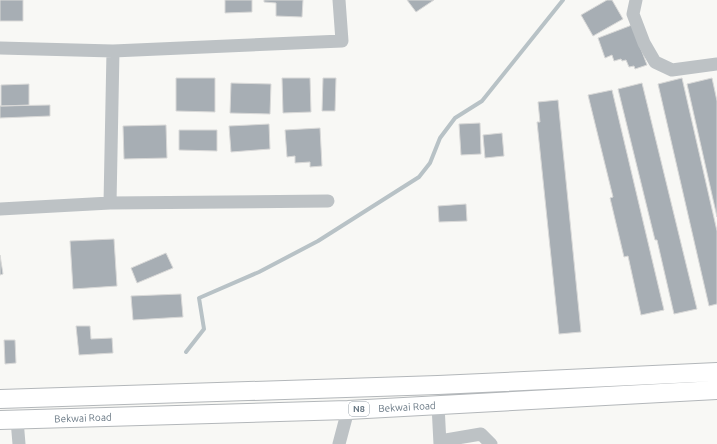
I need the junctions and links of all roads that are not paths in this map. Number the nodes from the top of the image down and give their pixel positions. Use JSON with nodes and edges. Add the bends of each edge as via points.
{"nodes":[{"id":1,"x":339,"y":0,"type":"edge"},
{"id":2,"x":636,"y":0,"type":"edge"},
{"id":3,"x":0,"y":48,"type":"edge"},
{"id":4,"x":113,"y":51,"type":"junction"},
{"id":5,"x":717,"y":64,"type":"edge"},
{"id":6,"x":328,"y":201,"type":"dead end"},
{"id":7,"x":110,"y":203,"type":"junction"},
{"id":8,"x":0,"y":209,"type":"edge"},
{"id":9,"x":717,"y":372,"type":"edge"},
{"id":10,"x":717,"y":390,"type":"edge"},
{"id":11,"x":0,"y":399,"type":"edge"},
{"id":12,"x":438,"y":405,"type":"junction"},
{"id":13,"x":348,"y":410,"type":"junction"},
{"id":14,"x":8,"y":420,"type":"edge"},
{"id":15,"x":440,"y":443,"type":"edge"},
{"id":16,"x":19,"y":444,"type":"edge"},
{"id":17,"x":340,"y":444,"type":"edge"},
{"id":18,"x":491,"y":444,"type":"edge"}],
"edges":[{"from":1,"to":4,"type":"street","via":[[342,41]]},
{"from":2,"to":5,"type":"street","via":[[633,14],[644,43],[655,62],[672,70]]},
{"from":3,"to":4,"type":"street"},
{"from":4,"to":7,"type":"street"},
{"from":6,"to":7,"type":"street"},
{"from":7,"to":8,"type":"street"},
{"from":9,"to":11,"type":"highway","name":"Bekwai Road","number":"N8","via":[[438,385]]},
{"from":10,"to":12,"type":"highway","name":"Bekwai Road","number":"N8"},
{"from":12,"to":13,"type":"highway","name":"Bekwai Road","number":"N8"},
{"from":12,"to":15,"type":"street"},
{"from":13,"to":14,"type":"highway","name":"Bekwai Road","number":"N8"},
{"from":13,"to":17,"type":"street"},
{"from":14,"to":16,"type":"street"},
{"from":15,"to":18,"type":"street","via":[[480,434]]}]}
